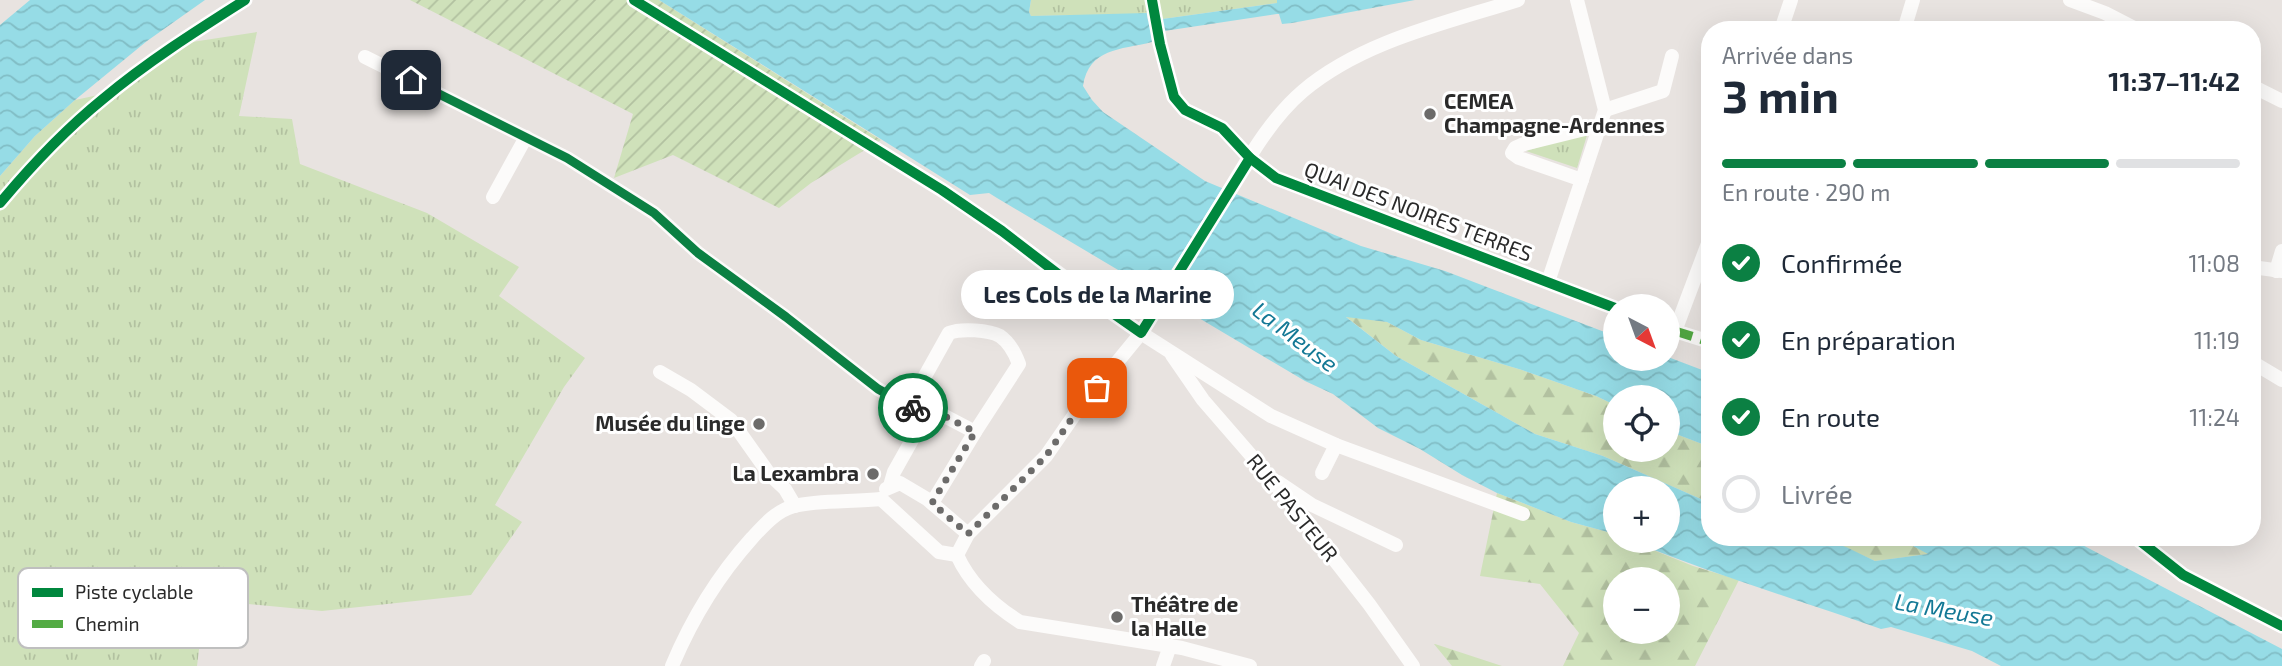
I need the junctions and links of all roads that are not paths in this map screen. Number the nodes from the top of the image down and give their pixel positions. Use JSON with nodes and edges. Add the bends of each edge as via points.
{"nodes":[{"id":1,"x":1518,"y":0,"type":"edge"},
{"id":2,"x":1577,"y":0,"type":"edge"},
{"id":3,"x":1791,"y":0,"type":"edge"},
{"id":4,"x":1913,"y":0,"type":"edge"},
{"id":5,"x":2070,"y":0,"type":"edge"},
{"id":6,"x":2107,"y":7,"type":"edge"},
{"id":7,"x":1784,"y":21,"type":"edge"},
{"id":8,"x":1907,"y":21,"type":"edge"},
{"id":9,"x":2126,"y":21,"type":"edge"},
{"id":10,"x":1672,"y":56,"type":"dead end"},
{"id":11,"x":365,"y":57,"type":"dead end"},
{"id":12,"x":2261,"y":90,"type":"edge"},
{"id":13,"x":2282,"y":101,"type":"edge"},
{"id":14,"x":1605,"y":110,"type":"junction"},
{"id":15,"x":1601,"y":125,"type":"junction"},
{"id":16,"x":526,"y":137,"type":"junction"},
{"id":17,"x":1582,"y":180,"type":"junction"},
{"id":18,"x":493,"y":197,"type":"dead end"},
{"id":19,"x":993,"y":225,"type":"dead end"},
{"id":20,"x":2282,"y":251,"type":"edge"},
{"id":21,"x":1701,"y":262,"type":"edge"},
{"id":22,"x":2261,"y":268,"type":"edge"},
{"id":23,"x":2279,"y":271,"type":"edge"},
{"id":24,"x":1548,"y":282,"type":"dead end"},
{"id":25,"x":1141,"y":333,"type":"junction"},
{"id":26,"x":1701,"y":339,"type":"edge"},
{"id":27,"x":1170,"y":351,"type":"junction"},
{"id":28,"x":2261,"y":367,"type":"edge"},
{"id":29,"x":660,"y":372,"type":"dead end"},
{"id":30,"x":2282,"y":380,"type":"edge"},
{"id":31,"x":920,"y":411,"type":"junction"},
{"id":32,"x":975,"y":432,"type":"junction"},
{"id":33,"x":1336,"y":445,"type":"junction"},
{"id":34,"x":1322,"y":474,"type":"dead end"},
{"id":35,"x":1268,"y":475,"type":"junction"},
{"id":36,"x":890,"y":485,"type":"junction"},
{"id":37,"x":881,"y":499,"type":"junction"},
{"id":38,"x":932,"y":503,"type":"junction"},
{"id":39,"x":795,"y":506,"type":"junction"},
{"id":40,"x":1523,"y":514,"type":"dead end"},
{"id":41,"x":962,"y":544,"type":"junction"},
{"id":42,"x":1396,"y":545,"type":"dead end"},
{"id":43,"x":1170,"y":646,"type":"junction"},
{"id":44,"x":671,"y":666,"type":"edge"},
{"id":45,"x":1163,"y":666,"type":"edge"},
{"id":46,"x":1250,"y":666,"type":"edge"},
{"id":47,"x":1413,"y":666,"type":"edge"}],
"edges":[{"from":1,"to":25,"type":"street","via":[[1352,59],[1303,90],[1258,145]]},
{"from":2,"to":14,"type":"street"},
{"from":3,"to":7,"type":"street"},
{"from":4,"to":8,"type":"street"},
{"from":5,"to":6,"type":"street"},
{"from":6,"to":9,"type":"street"},
{"from":10,"to":14,"type":"street","via":[[1663,91]]},
{"from":11,"to":16,"type":"street"},
{"from":12,"to":13,"type":"street"},
{"from":14,"to":15,"type":"street"},
{"from":15,"to":17,"type":"street"},
{"from":15,"to":17,"type":"street","via":[[1524,144],[1512,153]]},
{"from":16,"to":18,"type":"street"},
{"from":16,"to":31,"type":"street","via":[[654,213],[698,253],[878,389]]},
{"from":17,"to":24,"type":"street"},
{"from":19,"to":25,"type":"street"},
{"from":20,"to":23,"type":"street"},
{"from":21,"to":26,"type":"street","via":[[1675,331]]},
{"from":22,"to":23,"type":"street"},
{"from":25,"to":27,"type":"street"},
{"from":25,"to":41,"type":"street","via":[[1046,456]]},
{"from":27,"to":33,"type":"street","via":[[1271,416]]},
{"from":27,"to":35,"type":"street","name":"RUE PASTEUR","via":[[1203,400]]},
{"from":28,"to":30,"type":"street"},
{"from":29,"to":39,"type":"street","via":[[731,420]]},
{"from":31,"to":32,"type":"street","via":[[935,411]]},
{"from":31,"to":32,"type":"street","via":[[920,385],[949,333],[958,329],[999,335],[1014,350],[1019,364]]},
{"from":31,"to":36,"type":"street"},
{"from":32,"to":38,"type":"street"},
{"from":33,"to":34,"type":"street"},
{"from":33,"to":40,"type":"street"},
{"from":35,"to":42,"type":"street","via":[[1312,505]]},
{"from":35,"to":47,"type":"street","name":"RUE PASTEUR"},
{"from":36,"to":37,"type":"street"},
{"from":36,"to":38,"type":"street","via":[[901,484]]},
{"from":37,"to":39,"type":"street"},
{"from":37,"to":41,"type":"street","via":[[939,552]]},
{"from":38,"to":41,"type":"street"},
{"from":39,"to":44,"type":"street","via":[[765,524],[735,557],[690,624]]},
{"from":41,"to":43,"type":"street","via":[[967,575],[1000,610],[1020,622]]},
{"from":43,"to":45,"type":"street"},
{"from":43,"to":46,"type":"street"}]}
